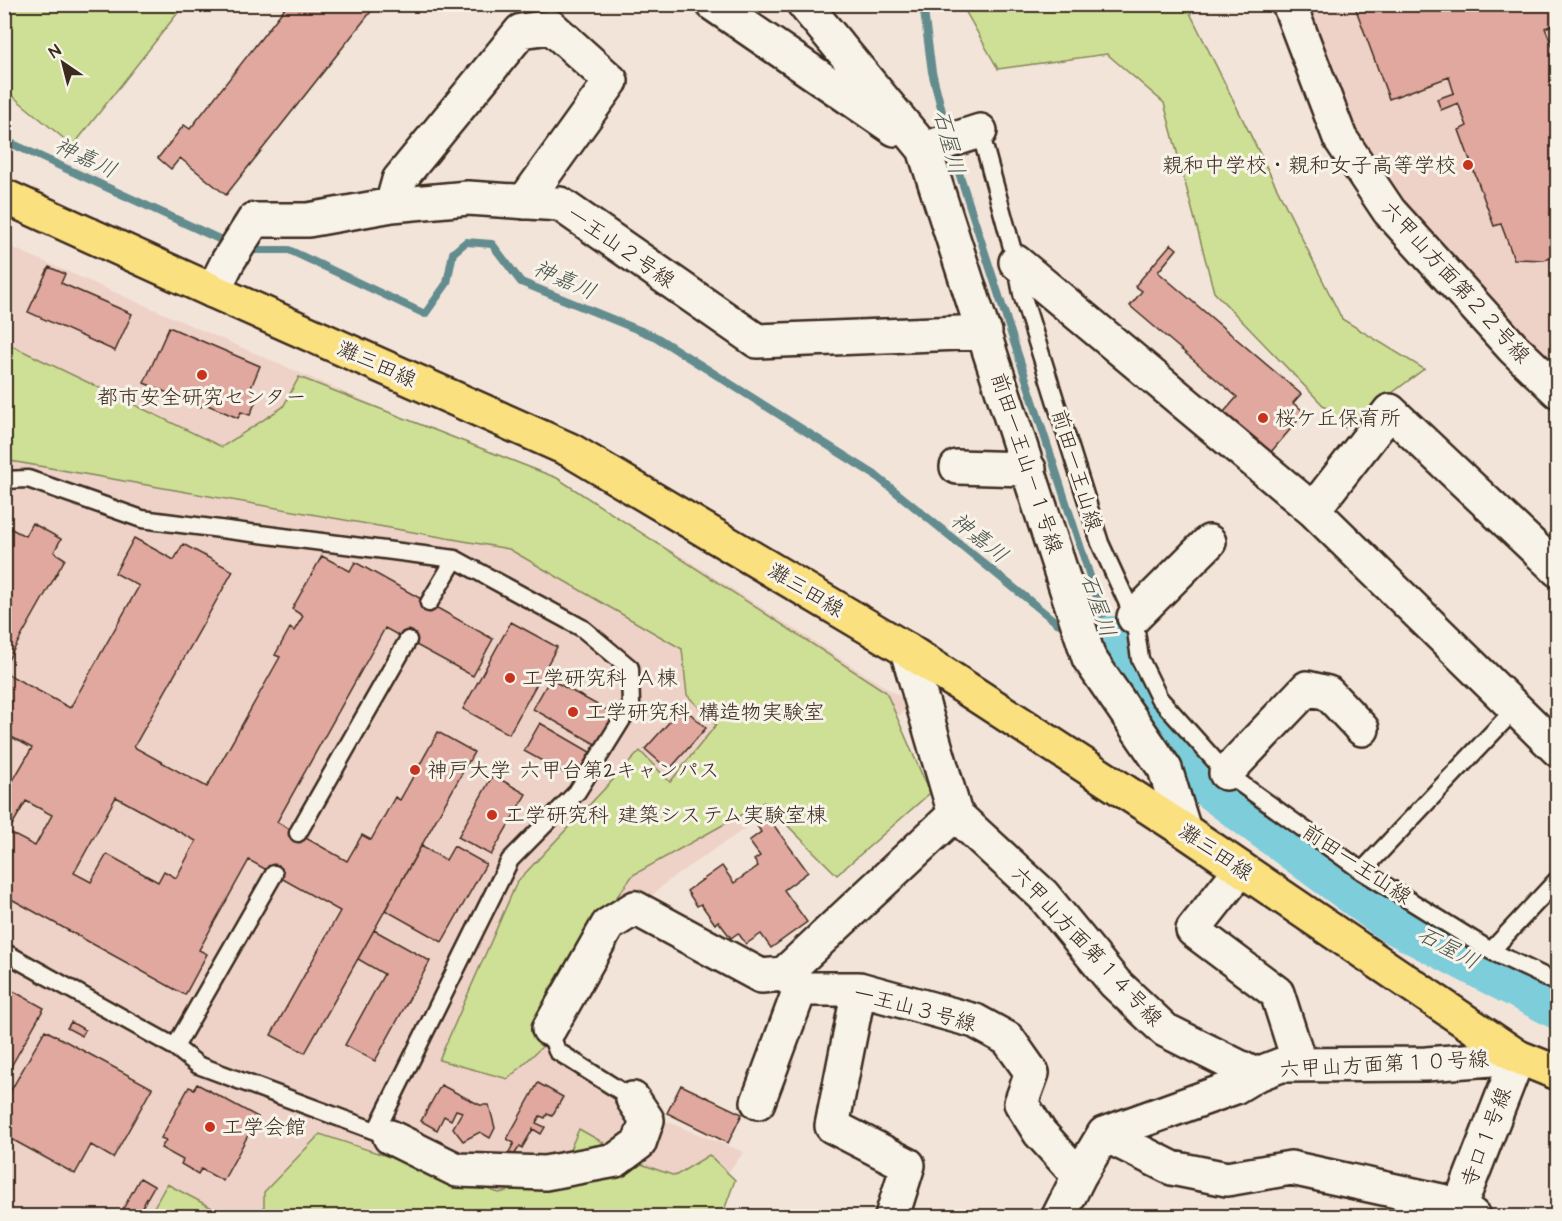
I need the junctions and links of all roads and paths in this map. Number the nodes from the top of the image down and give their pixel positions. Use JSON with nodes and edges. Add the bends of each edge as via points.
{"nodes":[{"id":1,"x":713,"y":4,"type":"edge"},
{"id":2,"x":804,"y":4,"type":"edge"},
{"id":3,"x":1289,"y":4,"type":"edge"},
{"id":4,"x":980,"y":131,"type":"joint"},
{"id":5,"x":924,"y":149,"type":"junction"},
{"id":6,"x":4,"y":196,"type":"edge"},
{"id":7,"x":524,"y":202,"type":"junction"},
{"id":8,"x":392,"y":205,"type":"junction"},
{"id":9,"x":1016,"y":262,"type":"junction"},
{"id":10,"x":213,"y":291,"type":"junction"},
{"id":11,"x":985,"y":332,"type":"junction"},
{"id":12,"x":1557,"y":390,"type":"edge"},
{"id":13,"x":957,"y":467,"type":"dead end"},
{"id":14,"x":1029,"y":469,"type":"junction"},
{"id":15,"x":4,"y":480,"type":"edge"},
{"id":16,"x":1313,"y":510,"type":"junction"},
{"id":17,"x":1209,"y":542,"type":"dead end"},
{"id":18,"x":455,"y":559,"type":"junction"},
{"id":19,"x":1557,"y":570,"type":"edge"},
{"id":20,"x":429,"y":603,"type":"dead end"},
{"id":21,"x":1134,"y":617,"type":"junction"},
{"id":22,"x":408,"y":640,"type":"dead end"},
{"id":23,"x":907,"y":650,"type":"junction"},
{"id":24,"x":1515,"y":709,"type":"junction"},
{"id":25,"x":1362,"y":729,"type":"dead end"},
{"id":26,"x":1557,"y":750,"type":"edge"},
{"id":27,"x":1226,"y":773,"type":"junction"},
{"id":28,"x":955,"y":814,"type":"junction"},
{"id":29,"x":1184,"y":830,"type":"junction"},
{"id":30,"x":298,"y":833,"type":"dead end"},
{"id":31,"x":1241,"y":869,"type":"junction"},
{"id":32,"x":1362,"y":871,"type":"junction"},
{"id":33,"x":274,"y":874,"type":"dead end"},
{"id":34,"x":1557,"y":879,"type":"edge"},
{"id":35,"x":1491,"y":951,"type":"junction"},
{"id":36,"x":4,"y":952,"type":"edge"},
{"id":37,"x":792,"y":982,"type":"junction"},
{"id":38,"x":1557,"y":983,"type":"edge"},
{"id":39,"x":859,"y":988,"type":"junction"},
{"id":40,"x":549,"y":1029,"type":"joint"},
{"id":41,"x":176,"y":1047,"type":"junction"},
{"id":42,"x":1518,"y":1057,"type":"junction"},
{"id":43,"x":1300,"y":1065,"type":"junction"},
{"id":44,"x":1557,"y":1073,"type":"edge"},
{"id":45,"x":1255,"y":1075,"type":"junction"},
{"id":46,"x":633,"y":1099,"type":"joint"},
{"id":47,"x":758,"y":1102,"type":"dead end"},
{"id":48,"x":383,"y":1134,"type":"junction"},
{"id":49,"x":1104,"y":1134,"type":"junction"},
{"id":50,"x":1079,"y":1176,"type":"junction"},
{"id":51,"x":1462,"y":1213,"type":"edge"},
{"id":52,"x":892,"y":1216,"type":"edge"},
{"id":53,"x":1059,"y":1216,"type":"edge"}],
"edges":[{"from":1,"to":5,"type":"street"},
{"from":2,"to":5,"type":"street"},
{"from":3,"to":12,"type":"street","name":"六甲山方面第２２号線","via":[[1340,138],[1389,211],[1513,348]]},
{"from":4,"to":5,"type":"street","name":"前田一王山線"},
{"from":4,"to":9,"type":"lane","name":"前田一王山線"},
{"from":5,"to":11,"type":"street","name":"前田一王山－１号線"},
{"from":6,"to":10,"type":"main road","name":"灘三田線"},
{"from":7,"to":8,"type":"street","name":"一王山２号線","via":[[468,198]]},
{"from":7,"to":8,"type":"street","via":[[611,81],[551,27],[521,31],[399,180]]},
{"from":7,"to":11,"type":"street","name":"一王山２号線","via":[[560,204],[757,341]]},
{"from":8,"to":10,"type":"street","name":"一王山２号線","via":[[308,220],[254,220]]},
{"from":9,"to":16,"type":"street"},
{"from":9,"to":21,"type":"lane","name":"前田一王山線","via":[[1022,294],[1100,543]]},
{"from":10,"to":23,"type":"main road","name":"灘三田線","via":[[570,450]]},
{"from":11,"to":14,"type":"street","name":"前田一王山－１号線"},
{"from":13,"to":14,"type":"street"},
{"from":14,"to":29,"type":"street","name":"前田一王山－１号線","via":[[1089,658],[1165,769]]},
{"from":15,"to":18,"type":"lane","via":[[28,479],[142,519]]},
{"from":16,"to":19,"type":"street","via":[[1390,411]]},
{"from":16,"to":24,"type":"street"},
{"from":17,"to":21,"type":"street"},
{"from":18,"to":20,"type":"lane"},
{"from":18,"to":48,"type":"lane","via":[[582,628],[630,668],[631,705],[577,792],[510,860]]},
{"from":21,"to":27,"type":"lane","name":"前田一王山線","via":[[1140,659],[1159,698]]},
{"from":22,"to":30,"type":"lane"},
{"from":23,"to":28,"type":"street"},
{"from":23,"to":29,"type":"main road","name":"灘三田線"},
{"from":24,"to":26,"type":"street"},
{"from":24,"to":32,"type":"lane"},
{"from":25,"to":27,"type":"street","via":[[1328,693],[1307,688]]},
{"from":27,"to":32,"type":"lane","name":"前田一王山線"},
{"from":28,"to":37,"type":"street"},
{"from":28,"to":45,"type":"street","name":"六甲山方面第１４号線","via":[[1043,895],[1115,982],[1165,1030]]},
{"from":29,"to":31,"type":"main road","name":"灘三田線"},
{"from":31,"to":42,"type":"main road","name":"灘三田線"},
{"from":31,"to":43,"type":"street","via":[[1193,930],[1277,993]]},
{"from":32,"to":35,"type":"lane","name":"前田一王山線"},
{"from":33,"to":41,"type":"lane"},
{"from":34,"to":35,"type":"lane"},
{"from":35,"to":38,"type":"lane","name":"前田一王山線"},
{"from":36,"to":41,"type":"lane"},
{"from":37,"to":39,"type":"street","name":"一王山３号線"},
{"from":37,"to":40,"type":"street","name":"一王山３号線","via":[[761,976],[635,908],[608,925]]},
{"from":37,"to":47,"type":"street"},
{"from":39,"to":50,"type":"street","name":"一王山３号線","via":[[975,1021],[1008,1040],[1032,1073],[1021,1103],[1040,1133]]},
{"from":39,"to":52,"type":"street","via":[[832,1126],[908,1165]]},
{"from":40,"to":46,"type":"lane","via":[[557,1051]]},
{"from":41,"to":48,"type":"lane","via":[[198,1065]]},
{"from":42,"to":43,"type":"street","name":"六甲山方面第１０号線","via":[[1426,1064]]},
{"from":42,"to":44,"type":"main road","name":"灘三田線"},
{"from":42,"to":51,"type":"street","name":"寺口１号線"},
{"from":43,"to":45,"type":"street","name":"六甲山方面第１０号線","via":[[1281,1065]]},
{"from":45,"to":49,"type":"street","name":"六甲山方面第１０号線","via":[[1235,1087]]},
{"from":46,"to":48,"type":"street","via":[[647,1120],[639,1143],[616,1160],[545,1173],[457,1170]]},
{"from":49,"to":50,"type":"street"},
{"from":49,"to":51,"type":"street","via":[[1172,1168],[1227,1179],[1291,1168]]},
{"from":50,"to":53,"type":"street"}]}
